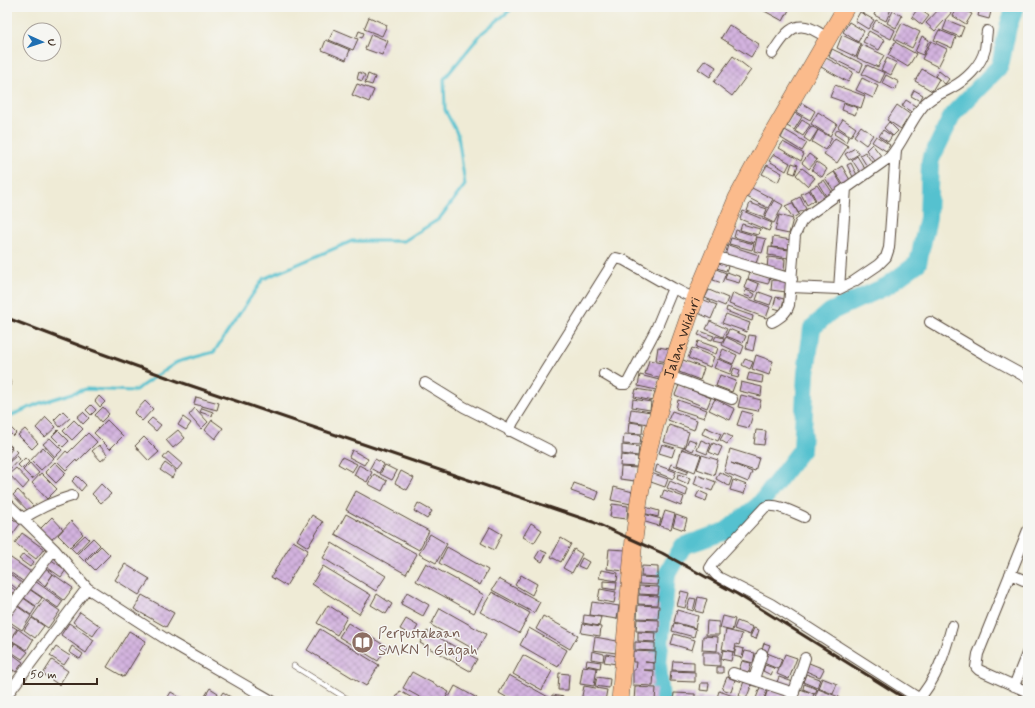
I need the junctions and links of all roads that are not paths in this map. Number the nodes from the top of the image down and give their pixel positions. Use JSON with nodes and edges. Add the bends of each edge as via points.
{"nodes":[{"id":1,"x":846,"y":7,"type":"edge"},
{"id":2,"x":987,"y":31,"type":"dead end"},
{"id":3,"x":825,"y":37,"type":"junction"},
{"id":4,"x":772,"y":54,"type":"dead end"},
{"id":5,"x":896,"y":150,"type":"junction"},
{"id":6,"x":846,"y":188,"type":"junction"},
{"id":7,"x":714,"y":256,"type":"junction"},
{"id":8,"x":791,"y":283,"type":"junction"},
{"id":9,"x":674,"y":289,"type":"junction"},
{"id":10,"x":839,"y":289,"type":"junction"},
{"id":11,"x":692,"y":297,"type":"junction"},
{"id":12,"x":772,"y":322,"type":"dead end"},
{"id":13,"x":930,"y":322,"type":"dead end"},
{"id":14,"x":604,"y":374,"type":"dead end"},
{"id":15,"x":669,"y":376,"type":"junction"},
{"id":16,"x":1028,"y":378,"type":"edge"},
{"id":17,"x":425,"y":383,"type":"dead end"},
{"id":18,"x":732,"y":399,"type":"dead end"},
{"id":19,"x":509,"y":431,"type":"junction"},
{"id":20,"x":551,"y":451,"type":"dead end"},
{"id":21,"x":72,"y":496,"type":"dead end"},
{"id":22,"x":7,"y":503,"type":"edge"},
{"id":23,"x":804,"y":517,"type":"dead end"},
{"id":24,"x":22,"y":519,"type":"junction"},
{"id":25,"x":1028,"y":530,"type":"edge"},
{"id":26,"x":54,"y":549,"type":"junction"},
{"id":27,"x":1010,"y":574,"type":"junction"},
{"id":28,"x":1028,"y":582,"type":"edge"},
{"id":29,"x":87,"y":588,"type":"junction"},
{"id":30,"x":7,"y":612,"type":"edge"},
{"id":31,"x":952,"y":626,"type":"dead end"},
{"id":32,"x":1028,"y":651,"type":"edge"},
{"id":33,"x":762,"y":654,"type":"dead end"},
{"id":34,"x":805,"y":658,"type":"dead end"},
{"id":35,"x":294,"y":666,"type":"dead end"},
{"id":36,"x":733,"y":672,"type":"dead end"},
{"id":37,"x":754,"y":679,"type":"junction"},
{"id":38,"x":1014,"y":686,"type":"junction"},
{"id":39,"x":1028,"y":692,"type":"edge"},
{"id":40,"x":7,"y":695,"type":"edge"},
{"id":41,"x":793,"y":697,"type":"edge"},
{"id":42,"x":343,"y":699,"type":"edge"},
{"id":43,"x":919,"y":700,"type":"edge"},
{"id":44,"x":272,"y":701,"type":"edge"},
{"id":45,"x":352,"y":701,"type":"edge"},
{"id":46,"x":620,"y":701,"type":"edge"}],
"edges":[{"from":1,"to":3,"type":"main road","name":"Jalan Widuri"},
{"from":2,"to":5,"type":"street","via":[[985,49],[975,69],[962,81],[929,99]]},
{"from":3,"to":4,"type":"street","via":[[812,28],[797,27],[783,37]]},
{"from":3,"to":7,"type":"main road","name":"Jalan Widuri","via":[[741,192]]},
{"from":5,"to":6,"type":"street","via":[[885,162]]},
{"from":5,"to":10,"type":"street","via":[[887,254],[872,269]]},
{"from":6,"to":8,"type":"street","via":[[801,222],[795,235]]},
{"from":6,"to":10,"type":"street"},
{"from":7,"to":8,"type":"street"},
{"from":7,"to":11,"type":"main road","name":"Jalan Widuri"},
{"from":8,"to":10,"type":"street"},
{"from":8,"to":12,"type":"street","via":[[787,311]]},
{"from":9,"to":11,"type":"street"},
{"from":9,"to":14,"type":"street","via":[[628,382],[621,384]]},
{"from":9,"to":19,"type":"street","via":[[624,260],[616,258]]},
{"from":11,"to":15,"type":"main road","name":"Jalan Widuri"},
{"from":13,"to":16,"type":"street"},
{"from":15,"to":18,"type":"street"},
{"from":15,"to":46,"type":"main road","name":"Jalan Widuri","via":[[649,447],[634,539]]},
{"from":17,"to":19,"type":"street"},
{"from":19,"to":20,"type":"street"},
{"from":21,"to":24,"type":"street","via":[[37,509]]},
{"from":22,"to":24,"type":"street"},
{"from":23,"to":43,"type":"street","via":[[768,505],[713,563],[711,571],[772,604]]},
{"from":24,"to":26,"type":"street"},
{"from":25,"to":27,"type":"street"},
{"from":26,"to":29,"type":"street"},
{"from":26,"to":30,"type":"street"},
{"from":27,"to":28,"type":"street"},
{"from":27,"to":38,"type":"street","via":[[978,654],[976,667]]},
{"from":29,"to":40,"type":"street"},
{"from":29,"to":44,"type":"street","via":[[172,643]]},
{"from":31,"to":43,"type":"street","via":[[941,663]]},
{"from":32,"to":38,"type":"street"},
{"from":33,"to":37,"type":"street"},
{"from":34,"to":41,"type":"street"},
{"from":35,"to":42,"type":"lane"},
{"from":36,"to":37,"type":"street"},
{"from":37,"to":41,"type":"street"},
{"from":38,"to":39,"type":"street"},
{"from":42,"to":45,"type":"lane"}]}
